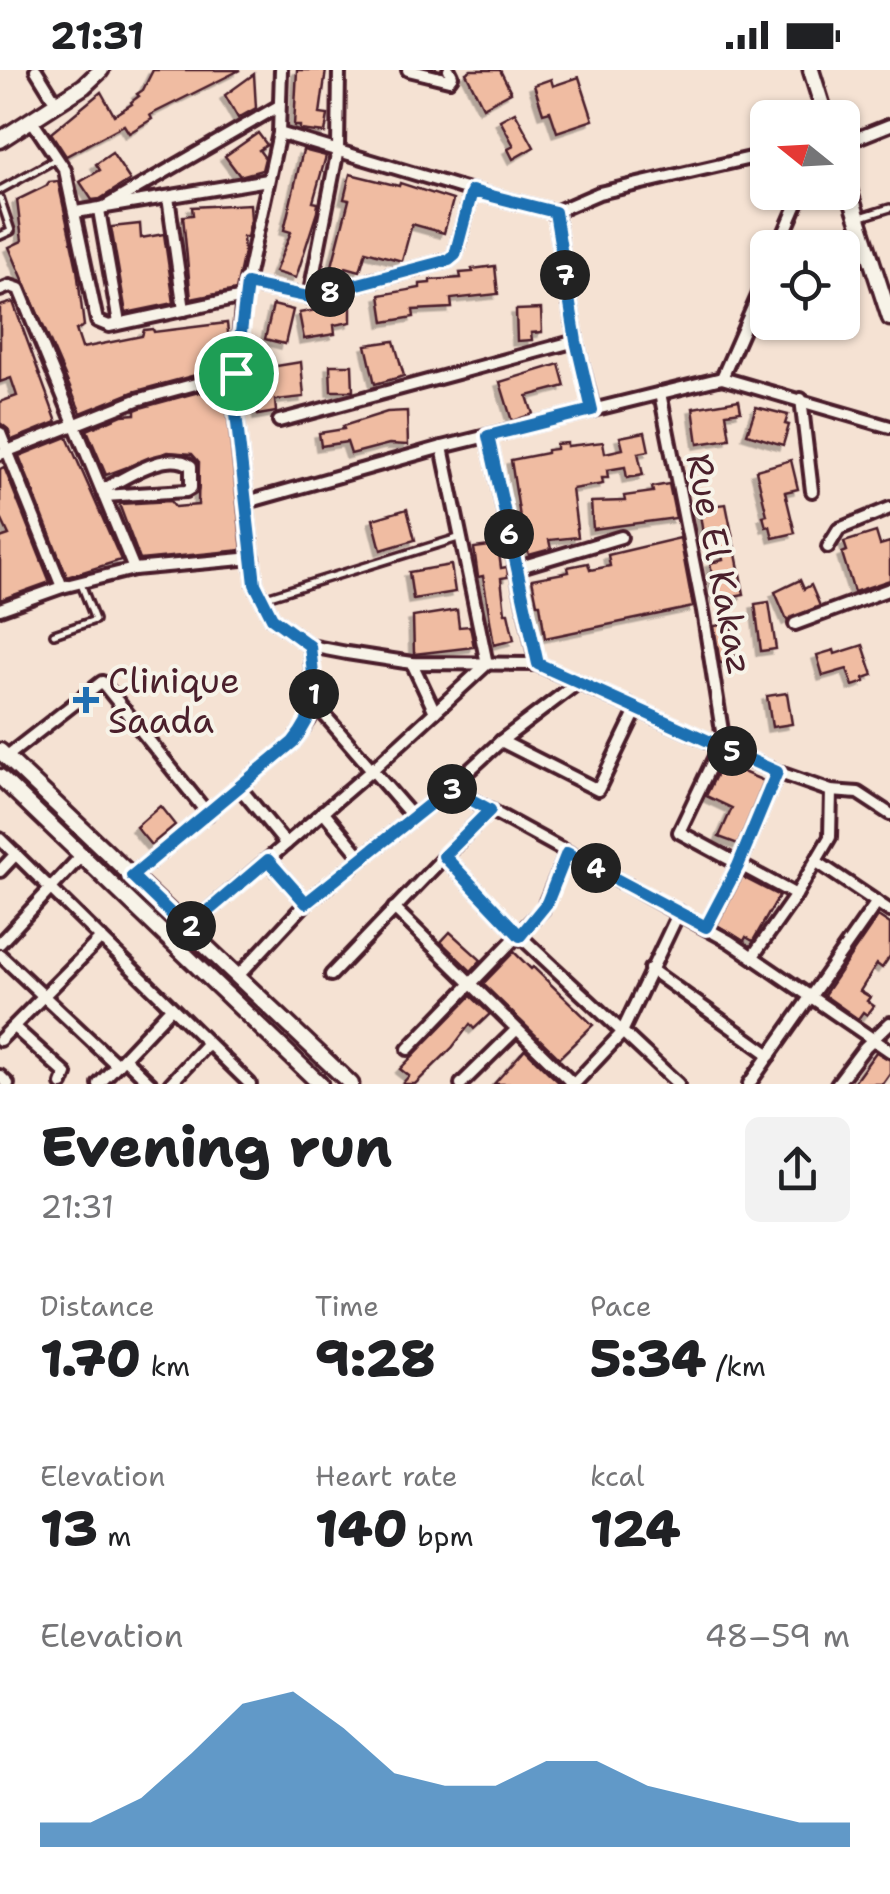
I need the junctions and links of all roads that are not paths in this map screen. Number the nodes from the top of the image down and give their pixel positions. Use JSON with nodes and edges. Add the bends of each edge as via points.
{"nodes":[{"id":1,"x":36,"y":70,"type":"edge"},
{"id":2,"x":281,"y":70,"type":"edge"},
{"id":3,"x":339,"y":70,"type":"edge"},
{"id":4,"x":408,"y":70,"type":"edge"},
{"id":5,"x":450,"y":70,"type":"edge"},
{"id":6,"x":811,"y":70,"type":"edge"},
{"id":7,"x":97,"y":74,"type":"edge"},
{"id":8,"x":820,"y":100,"type":"edge"},
{"id":9,"x":57,"y":104,"type":"junction"},
{"id":10,"x":279,"y":106,"type":"junction"},
{"id":11,"x":32,"y":121,"type":"junction"},
{"id":12,"x":890,"y":126,"type":"edge"},
{"id":13,"x":279,"y":133,"type":"junction"},
{"id":14,"x":860,"y":137,"type":"edge"},
{"id":15,"x":0,"y":140,"type":"edge"},
{"id":16,"x":338,"y":148,"type":"junction"},
{"id":17,"x":58,"y":158,"type":"junction"},
{"id":18,"x":750,"y":158,"type":"edge"},
{"id":19,"x":268,"y":180,"type":"junction"},
{"id":20,"x":0,"y":190,"type":"edge"},
{"id":21,"x":472,"y":191,"type":"junction"},
{"id":22,"x":168,"y":197,"type":"junction"},
{"id":23,"x":0,"y":198,"type":"edge"},
{"id":24,"x":890,"y":208,"type":"edge"},
{"id":25,"x":99,"y":210,"type":"junction"},
{"id":26,"x":855,"y":210,"type":"edge"},
{"id":27,"x":76,"y":212,"type":"junction"},
{"id":28,"x":555,"y":212,"type":"junction"},
{"id":29,"x":858,"y":218,"type":"junction"},
{"id":30,"x":0,"y":236,"type":"edge"},
{"id":31,"x":247,"y":284,"type":"junction"},
{"id":32,"x":0,"y":290,"type":"edge"},
{"id":33,"x":243,"y":297,"type":"junction"},
{"id":34,"x":309,"y":297,"type":"junction"},
{"id":35,"x":184,"y":310,"type":"junction"},
{"id":36,"x":750,"y":314,"type":"edge"},
{"id":37,"x":890,"y":318,"type":"edge"},
{"id":38,"x":119,"y":323,"type":"junction"},
{"id":39,"x":576,"y":341,"type":"junction"},
{"id":40,"x":236,"y":373,"type":"junction"},
{"id":41,"x":722,"y":378,"type":"junction"},
{"id":42,"x":660,"y":393,"type":"junction"},
{"id":43,"x":800,"y":399,"type":"junction"},
{"id":44,"x":592,"y":410,"type":"junction"},
{"id":45,"x":279,"y":421,"type":"dead end"},
{"id":46,"x":73,"y":425,"type":"junction"},
{"id":47,"x":890,"y":427,"type":"edge"},
{"id":48,"x":0,"y":433,"type":"edge"},
{"id":49,"x":488,"y":436,"type":"junction"},
{"id":50,"x":442,"y":447,"type":"junction"},
{"id":51,"x":4,"y":453,"type":"edge"},
{"id":52,"x":812,"y":491,"type":"dead end"},
{"id":53,"x":103,"y":493,"type":"junction"},
{"id":54,"x":247,"y":502,"type":"junction"},
{"id":55,"x":890,"y":508,"type":"edge"},
{"id":56,"x":459,"y":537,"type":"junction"},
{"id":57,"x":620,"y":537,"type":"dead end"},
{"id":58,"x":828,"y":547,"type":"dead end"},
{"id":59,"x":253,"y":558,"type":"junction"},
{"id":60,"x":517,"y":568,"type":"junction"},
{"id":61,"x":134,"y":569,"type":"junction"},
{"id":62,"x":80,"y":581,"type":"junction"},
{"id":63,"x":62,"y":587,"type":"junction"},
{"id":64,"x":890,"y":589,"type":"edge"},
{"id":65,"x":260,"y":599,"type":"junction"},
{"id":66,"x":0,"y":609,"type":"edge"},
{"id":67,"x":795,"y":624,"type":"dead end"},
{"id":68,"x":54,"y":634,"type":"dead end"},
{"id":69,"x":310,"y":646,"type":"junction"},
{"id":70,"x":412,"y":663,"type":"junction"},
{"id":71,"x":487,"y":664,"type":"junction"},
{"id":72,"x":538,"y":664,"type":"junction"},
{"id":73,"x":576,"y":684,"type":"junction"},
{"id":74,"x":315,"y":704,"type":"junction"},
{"id":75,"x":637,"y":708,"type":"junction"},
{"id":76,"x":435,"y":712,"type":"junction"},
{"id":77,"x":501,"y":741,"type":"junction"},
{"id":78,"x":720,"y":746,"type":"junction"},
{"id":79,"x":3,"y":754,"type":"edge"},
{"id":80,"x":372,"y":769,"type":"junction"},
{"id":81,"x":777,"y":772,"type":"junction"},
{"id":82,"x":1,"y":781,"type":"edge"},
{"id":83,"x":240,"y":788,"type":"junction"},
{"id":84,"x":450,"y":788,"type":"junction"},
{"id":85,"x":831,"y":792,"type":"junction"},
{"id":86,"x":490,"y":810,"type":"junction"},
{"id":87,"x":323,"y":811,"type":"junction"},
{"id":88,"x":208,"y":814,"type":"junction"},
{"id":89,"x":890,"y":814,"type":"edge"},
{"id":90,"x":413,"y":817,"type":"junction"},
{"id":91,"x":0,"y":839,"type":"edge"},
{"id":92,"x":286,"y":844,"type":"junction"},
{"id":93,"x":567,"y":853,"type":"junction"},
{"id":94,"x":16,"y":854,"type":"junction"},
{"id":95,"x":81,"y":856,"type":"junction"},
{"id":96,"x":444,"y":856,"type":"junction"},
{"id":97,"x":362,"y":858,"type":"junction"},
{"id":98,"x":268,"y":860,"type":"junction"},
{"id":99,"x":816,"y":862,"type":"junction"},
{"id":100,"x":738,"y":866,"type":"junction"},
{"id":101,"x":0,"y":871,"type":"edge"},
{"id":102,"x":132,"y":876,"type":"junction"},
{"id":103,"x":52,"y":886,"type":"junction"},
{"id":104,"x":796,"y":895,"type":"junction"},
{"id":105,"x":878,"y":902,"type":"junction"},
{"id":106,"x":306,"y":903,"type":"junction"},
{"id":107,"x":394,"y":908,"type":"junction"},
{"id":108,"x":890,"y":911,"type":"edge"},
{"id":109,"x":680,"y":912,"type":"junction"},
{"id":110,"x":706,"y":927,"type":"junction"},
{"id":111,"x":187,"y":929,"type":"junction"},
{"id":112,"x":520,"y":936,"type":"junction"},
{"id":113,"x":102,"y":938,"type":"junction"},
{"id":114,"x":0,"y":942,"type":"edge"},
{"id":115,"x":0,"y":955,"type":"edge"},
{"id":116,"x":753,"y":956,"type":"junction"},
{"id":117,"x":650,"y":969,"type":"junction"},
{"id":118,"x":331,"y":975,"type":"dead end"},
{"id":119,"x":238,"y":976,"type":"junction"},
{"id":120,"x":472,"y":985,"type":"junction"},
{"id":121,"x":44,"y":997,"type":"junction"},
{"id":122,"x":809,"y":997,"type":"junction"},
{"id":123,"x":171,"y":1008,"type":"junction"},
{"id":124,"x":890,"y":1024,"type":"edge"},
{"id":125,"x":14,"y":1027,"type":"junction"},
{"id":126,"x":516,"y":1030,"type":"junction"},
{"id":127,"x":621,"y":1034,"type":"junction"},
{"id":128,"x":0,"y":1040,"type":"edge"},
{"id":129,"x":874,"y":1040,"type":"junction"},
{"id":130,"x":207,"y":1044,"type":"junction"},
{"id":131,"x":408,"y":1049,"type":"dead end"},
{"id":132,"x":890,"y":1051,"type":"edge"},
{"id":133,"x":770,"y":1055,"type":"junction"},
{"id":134,"x":120,"y":1062,"type":"junction"},
{"id":135,"x":0,"y":1076,"type":"edge"},
{"id":136,"x":242,"y":1081,"type":"edge"},
{"id":137,"x":466,"y":1082,"type":"edge"},
{"id":138,"x":676,"y":1083,"type":"edge"},
{"id":139,"x":8,"y":1084,"type":"edge"},
{"id":140,"x":62,"y":1084,"type":"edge"},
{"id":141,"x":99,"y":1084,"type":"edge"},
{"id":142,"x":151,"y":1084,"type":"edge"},
{"id":143,"x":170,"y":1084,"type":"edge"},
{"id":144,"x":320,"y":1084,"type":"edge"},
{"id":145,"x":351,"y":1084,"type":"edge"},
{"id":146,"x":573,"y":1084,"type":"edge"},
{"id":147,"x":749,"y":1084,"type":"edge"},
{"id":148,"x":837,"y":1084,"type":"edge"}],
"edges":[{"from":1,"to":9,"type":"street"},
{"from":2,"to":10,"type":"street"},
{"from":3,"to":16,"type":"street"},
{"from":4,"to":5,"type":"street","via":[[449,80]]},
{"from":6,"to":8,"type":"main road"},
{"from":7,"to":9,"type":"main road"},
{"from":9,"to":11,"type":"main road"},
{"from":10,"to":13,"type":"street"},
{"from":10,"to":25,"type":"street"},
{"from":11,"to":15,"type":"main road"},
{"from":11,"to":17,"type":"street"},
{"from":12,"to":14,"type":"street"},
{"from":13,"to":16,"type":"street"},
{"from":13,"to":19,"type":"street"},
{"from":16,"to":21,"type":"street"},
{"from":16,"to":34,"type":"street"},
{"from":17,"to":20,"type":"lane"},
{"from":17,"to":27,"type":"street"},
{"from":18,"to":28,"type":"street","via":[[599,193]]},
{"from":19,"to":22,"type":"street"},
{"from":19,"to":31,"type":"street"},
{"from":21,"to":28,"type":"street"},
{"from":21,"to":34,"type":"street","via":[[449,260]]},
{"from":22,"to":25,"type":"street"},
{"from":22,"to":35,"type":"street"},
{"from":23,"to":30,"type":"lane","via":[[11,231]]},
{"from":24,"to":29,"type":"lane"},
{"from":25,"to":27,"type":"street"},
{"from":25,"to":38,"type":"street"},
{"from":26,"to":29,"type":"main road"},
{"from":27,"to":38,"type":"street","via":[[97,322]]},
{"from":28,"to":39,"type":"street"},
{"from":29,"to":37,"type":"main road"},
{"from":31,"to":33,"type":"street"},
{"from":31,"to":34,"type":"street"},
{"from":32,"to":46,"type":"street","via":[[15,286]]},
{"from":33,"to":35,"type":"street"},
{"from":33,"to":40,"type":"street"},
{"from":35,"to":38,"type":"street"},
{"from":36,"to":41,"type":"street"},
{"from":39,"to":44,"type":"street"},
{"from":39,"to":45,"type":"street"},
{"from":40,"to":46,"type":"street"},
{"from":40,"to":54,"type":"street"},
{"from":41,"to":42,"type":"street"},
{"from":41,"to":43,"type":"street"},
{"from":42,"to":44,"type":"street"},
{"from":42,"to":78,"type":"street","name":"Rue El Kakaz","via":[[703,611]]},
{"from":43,"to":47,"type":"street"},
{"from":43,"to":52,"type":"street"},
{"from":44,"to":49,"type":"street"},
{"from":46,"to":51,"type":"street"},
{"from":46,"to":53,"type":"street"},
{"from":48,"to":51,"type":"street"},
{"from":49,"to":50,"type":"street"},
{"from":49,"to":60,"type":"street"},
{"from":50,"to":54,"type":"street"},
{"from":50,"to":56,"type":"street"},
{"from":51,"to":63,"type":"street"},
{"from":53,"to":53,"type":"street","via":[[186,491],[194,482],[191,466],[181,460],[160,463]]},
{"from":53,"to":61,"type":"street"},
{"from":54,"to":59,"type":"street"},
{"from":55,"to":58,"type":"street","via":[[839,529]]},
{"from":56,"to":65,"type":"lane"},
{"from":56,"to":71,"type":"street"},
{"from":57,"to":60,"type":"street"},
{"from":59,"to":61,"type":"street"},
{"from":59,"to":65,"type":"street"},
{"from":60,"to":72,"type":"street"},
{"from":61,"to":62,"type":"street"},
{"from":62,"to":63,"type":"street"},
{"from":62,"to":68,"type":"lane","via":[[95,620]]},
{"from":63,"to":66,"type":"street"},
{"from":64,"to":67,"type":"street"},
{"from":65,"to":69,"type":"street","via":[[277,623]]},
{"from":69,"to":70,"type":"street"},
{"from":69,"to":74,"type":"street"},
{"from":70,"to":71,"type":"street"},
{"from":70,"to":76,"type":"street"},
{"from":71,"to":72,"type":"street"},
{"from":71,"to":76,"type":"street"},
{"from":72,"to":73,"type":"street"},
{"from":73,"to":75,"type":"street"},
{"from":73,"to":77,"type":"street"},
{"from":74,"to":80,"type":"street"},
{"from":74,"to":83,"type":"street","via":[[293,742]]},
{"from":75,"to":77,"type":"street","via":[[598,790]]},
{"from":75,"to":78,"type":"street"},
{"from":76,"to":80,"type":"street"},
{"from":77,"to":84,"type":"street"},
{"from":78,"to":81,"type":"street"},
{"from":78,"to":100,"type":"street","via":[[679,832]]},
{"from":79,"to":88,"type":"street","via":[[102,682]]},
{"from":79,"to":102,"type":"main road"},
{"from":80,"to":87,"type":"street"},
{"from":80,"to":90,"type":"street"},
{"from":81,"to":85,"type":"street"},
{"from":81,"to":100,"type":"street"},
{"from":82,"to":95,"type":"main road"},
{"from":83,"to":88,"type":"street"},
{"from":83,"to":92,"type":"street"},
{"from":84,"to":86,"type":"street"},
{"from":84,"to":90,"type":"street"},
{"from":85,"to":89,"type":"street","via":[[858,793]]},
{"from":85,"to":99,"type":"street","via":[[830,837]]},
{"from":86,"to":93,"type":"street"},
{"from":86,"to":96,"type":"street"},
{"from":87,"to":92,"type":"street"},
{"from":87,"to":97,"type":"street"},
{"from":88,"to":102,"type":"street"},
{"from":90,"to":97,"type":"street"},
{"from":91,"to":94,"type":"street"},
{"from":92,"to":98,"type":"street"},
{"from":93,"to":109,"type":"street"},
{"from":93,"to":112,"type":"street","via":[[547,903]]},
{"from":94,"to":101,"type":"street"},
{"from":94,"to":103,"type":"street"},
{"from":95,"to":103,"type":"street"},
{"from":95,"to":144,"type":"main road"},
{"from":96,"to":107,"type":"street"},
{"from":96,"to":112,"type":"street"},
{"from":97,"to":106,"type":"street"},
{"from":98,"to":106,"type":"street"},
{"from":98,"to":111,"type":"street"},
{"from":99,"to":104,"type":"street"},
{"from":99,"to":105,"type":"street"},
{"from":100,"to":104,"type":"street"},
{"from":100,"to":110,"type":"street"},
{"from":102,"to":111,"type":"main road"},
{"from":103,"to":113,"type":"street"},
{"from":103,"to":114,"type":"street"},
{"from":104,"to":116,"type":"street"},
{"from":105,"to":108,"type":"street"},
{"from":105,"to":122,"type":"street"},
{"from":106,"to":119,"type":"street"},
{"from":107,"to":118,"type":"street"},
{"from":107,"to":120,"type":"street"},
{"from":109,"to":110,"type":"street"},
{"from":109,"to":117,"type":"street"},
{"from":110,"to":116,"type":"street"},
{"from":111,"to":119,"type":"main road"},
{"from":112,"to":120,"type":"street"},
{"from":112,"to":127,"type":"street"},
{"from":113,"to":121,"type":"street"},
{"from":113,"to":123,"type":"street"},
{"from":115,"to":121,"type":"street"},
{"from":116,"to":122,"type":"street"},
{"from":117,"to":127,"type":"street"},
{"from":117,"to":133,"type":"street"},
{"from":119,"to":145,"type":"main road"},
{"from":120,"to":126,"type":"street"},
{"from":120,"to":131,"type":"street"},
{"from":121,"to":125,"type":"street"},
{"from":121,"to":134,"type":"street"},
{"from":122,"to":129,"type":"street"},
{"from":122,"to":133,"type":"street"},
{"from":123,"to":130,"type":"street"},
{"from":123,"to":134,"type":"street"},
{"from":124,"to":129,"type":"street"},
{"from":125,"to":128,"type":"street"},
{"from":125,"to":140,"type":"street","via":[[66,1074]]},
{"from":126,"to":137,"type":"street"},
{"from":126,"to":146,"type":"street"},
{"from":127,"to":138,"type":"street"},
{"from":127,"to":146,"type":"street"},
{"from":129,"to":132,"type":"street"},
{"from":129,"to":148,"type":"street"},
{"from":130,"to":136,"type":"street"},
{"from":130,"to":143,"type":"street"},
{"from":133,"to":147,"type":"street"},
{"from":134,"to":141,"type":"street"},
{"from":134,"to":142,"type":"street"},
{"from":135,"to":139,"type":"street"}]}
